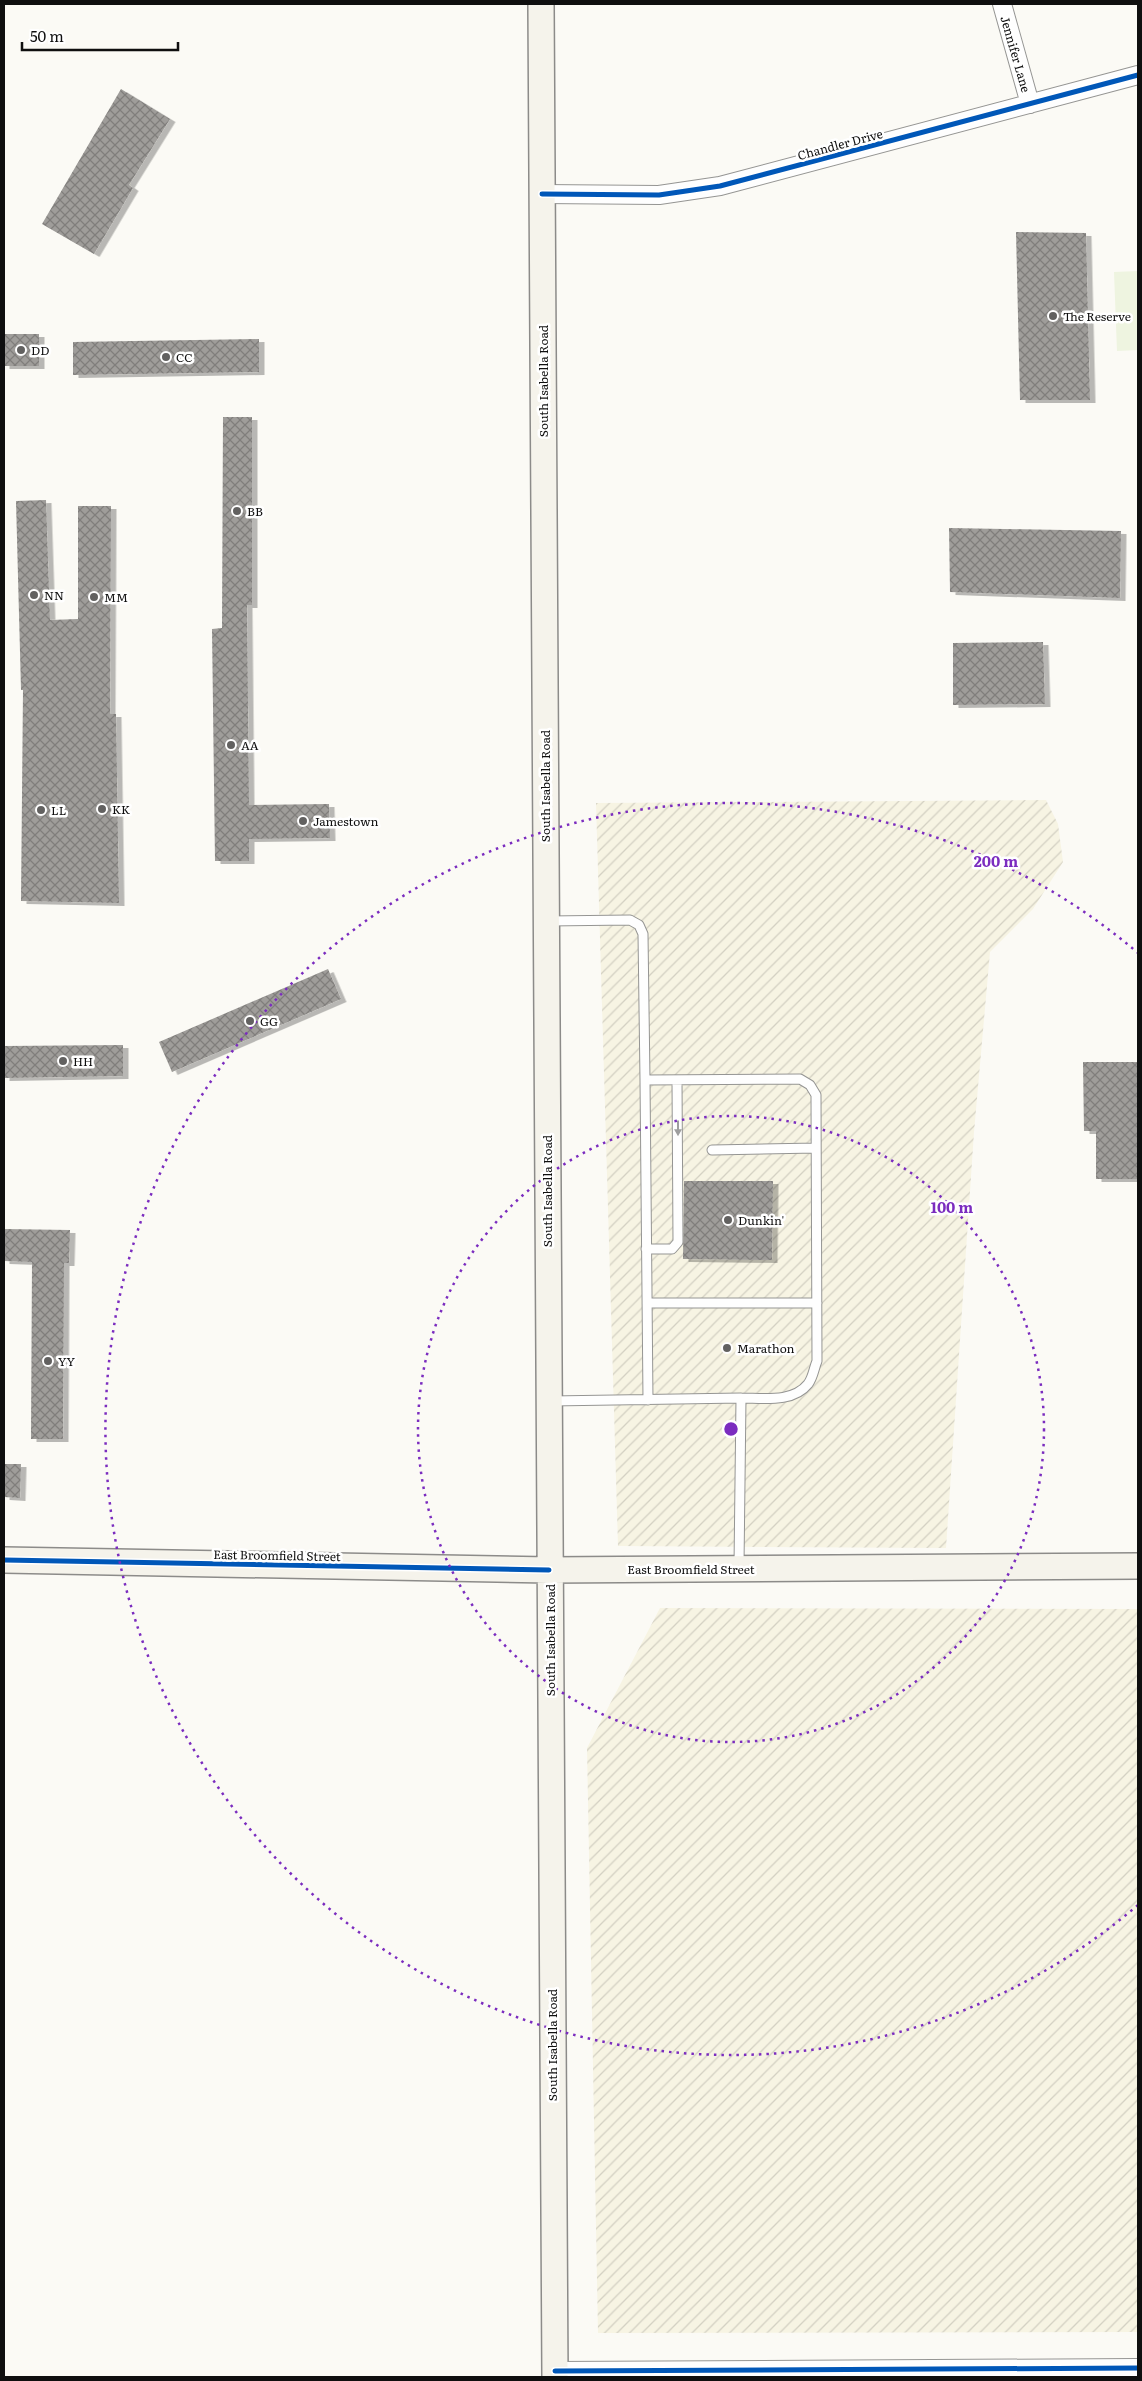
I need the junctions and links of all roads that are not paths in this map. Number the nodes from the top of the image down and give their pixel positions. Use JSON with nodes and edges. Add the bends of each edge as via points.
{"nodes":[{"id":1,"x":541,"y":4,"type":"edge"},
{"id":2,"x":1002,"y":4,"type":"edge"},
{"id":3,"x":1138,"y":74,"type":"edge"},
{"id":4,"x":1030,"y":104,"type":"junction"},
{"id":5,"x":542,"y":194,"type":"junction"},
{"id":6,"x":546,"y":921,"type":"junction"},
{"id":7,"x":644,"y":1080,"type":"junction"},
{"id":8,"x":677,"y":1080,"type":"junction"},
{"id":9,"x":816,"y":1148,"type":"junction"},
{"id":10,"x":712,"y":1150,"type":"dead end"},
{"id":11,"x":646,"y":1249,"type":"junction"},
{"id":12,"x":647,"y":1303,"type":"junction"},
{"id":13,"x":817,"y":1303,"type":"junction"},
{"id":14,"x":740,"y":1398,"type":"junction"},
{"id":15,"x":648,"y":1400,"type":"junction"},
{"id":16,"x":548,"y":1401,"type":"junction"},
{"id":17,"x":4,"y":1560,"type":"edge"},
{"id":18,"x":1138,"y":1566,"type":"edge"},
{"id":19,"x":739,"y":1569,"type":"junction"},
{"id":20,"x":549,"y":1570,"type":"junction"},
{"id":21,"x":1138,"y":2368,"type":"edge"},
{"id":22,"x":555,"y":2374,"type":"edge"}],
"edges":[{"from":1,"to":5,"type":"main road","name":"South Isabella Road"},
{"from":2,"to":4,"type":"street","name":"Jennifer Lane"},
{"from":3,"to":4,"type":"street","name":"Chandler Drive"},
{"from":4,"to":5,"type":"street","name":"Chandler Drive","via":[[720,186],[659,194]]},
{"from":5,"to":6,"type":"main road","name":"South Isabella Road"},
{"from":6,"to":7,"type":"lane","via":[[630,920],[639,925],[643,934]]},
{"from":6,"to":16,"type":"main road","name":"South Isabella Road"},
{"from":7,"to":8,"type":"lane"},
{"from":7,"to":11,"type":"lane"},
{"from":8,"to":9,"type":"lane","via":[[800,1079],[810,1085],[816,1095]]},
{"from":8,"to":11,"type":"lane","one_way":true,"via":[[678,1242],[672,1249]]},
{"from":9,"to":10,"type":"lane"},
{"from":9,"to":13,"type":"lane"},
{"from":11,"to":12,"type":"lane"},
{"from":12,"to":13,"type":"lane"},
{"from":12,"to":15,"type":"lane"},
{"from":13,"to":14,"type":"lane","via":[[817,1361],[809,1383],[794,1396]]},
{"from":14,"to":15,"type":"lane"},
{"from":14,"to":19,"type":"lane"},
{"from":15,"to":16,"type":"lane"},
{"from":16,"to":20,"type":"main road","name":"South Isabella Road"},
{"from":17,"to":20,"type":"main road","name":"East Broomfield Street"},
{"from":18,"to":19,"type":"main road","name":"East Broomfield Street"},
{"from":19,"to":20,"type":"main road","name":"East Broomfield Street"},
{"from":20,"to":22,"type":"main road","name":"South Isabella Road"},
{"from":21,"to":22,"type":"street"}]}
